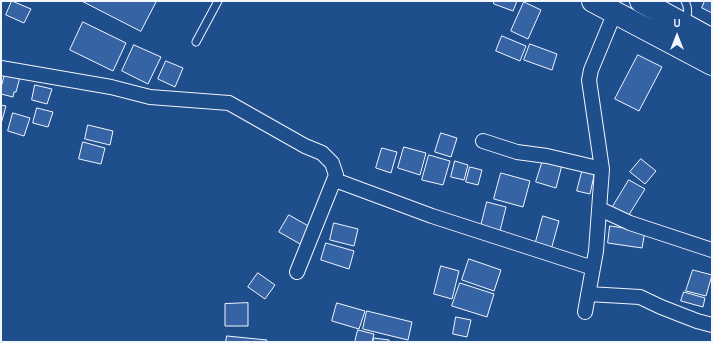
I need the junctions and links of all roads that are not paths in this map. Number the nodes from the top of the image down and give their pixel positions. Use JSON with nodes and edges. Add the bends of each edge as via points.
{"nodes":[{"id":1,"x":218,"y":1,"type":"edge"},
{"id":2,"x":593,"y":1,"type":"edge"},
{"id":3,"x":641,"y":1,"type":"edge"},
{"id":4,"x":685,"y":1,"type":"edge"},
{"id":5,"x":615,"y":12,"type":"junction"},
{"id":6,"x":684,"y":24,"type":"junction"},
{"id":7,"x":712,"y":40,"type":"edge"},
{"id":8,"x":196,"y":42,"type":"dead end"},
{"id":9,"x":712,"y":64,"type":"edge"},
{"id":10,"x":1,"y":68,"type":"edge"},
{"id":11,"x":483,"y":141,"type":"dead end"},
{"id":12,"x":602,"y":169,"type":"junction"},
{"id":13,"x":335,"y":180,"type":"junction"},
{"id":14,"x":600,"y":209,"type":"junction"},
{"id":15,"x":712,"y":250,"type":"edge"},
{"id":16,"x":593,"y":268,"type":"junction"},
{"id":17,"x":297,"y":272,"type":"dead end"},
{"id":18,"x":588,"y":294,"type":"junction"},
{"id":19,"x":585,"y":312,"type":"dead end"},
{"id":20,"x":712,"y":325,"type":"edge"}],
"edges":[{"from":1,"to":8,"type":"lane"},
{"from":2,"to":5,"type":"highway"},
{"from":3,"to":6,"type":"highway"},
{"from":4,"to":6,"type":"lane","via":[[688,14]]},
{"from":5,"to":9,"type":"highway"},
{"from":5,"to":12,"type":"street","via":[[589,80]]},
{"from":6,"to":7,"type":"highway"},
{"from":10,"to":13,"type":"street","via":[[111,87],[150,97],[229,103],[322,153],[332,163]]},
{"from":11,"to":12,"type":"street","via":[[517,152]]},
{"from":12,"to":14,"type":"street"},
{"from":13,"to":16,"type":"street","via":[[432,216]]},
{"from":13,"to":17,"type":"street"},
{"from":14,"to":15,"type":"street","via":[[630,223]]},
{"from":14,"to":16,"type":"street"},
{"from":16,"to":18,"type":"street"},
{"from":18,"to":19,"type":"street"},
{"from":18,"to":20,"type":"street","via":[[640,297],[665,309]]}]}
